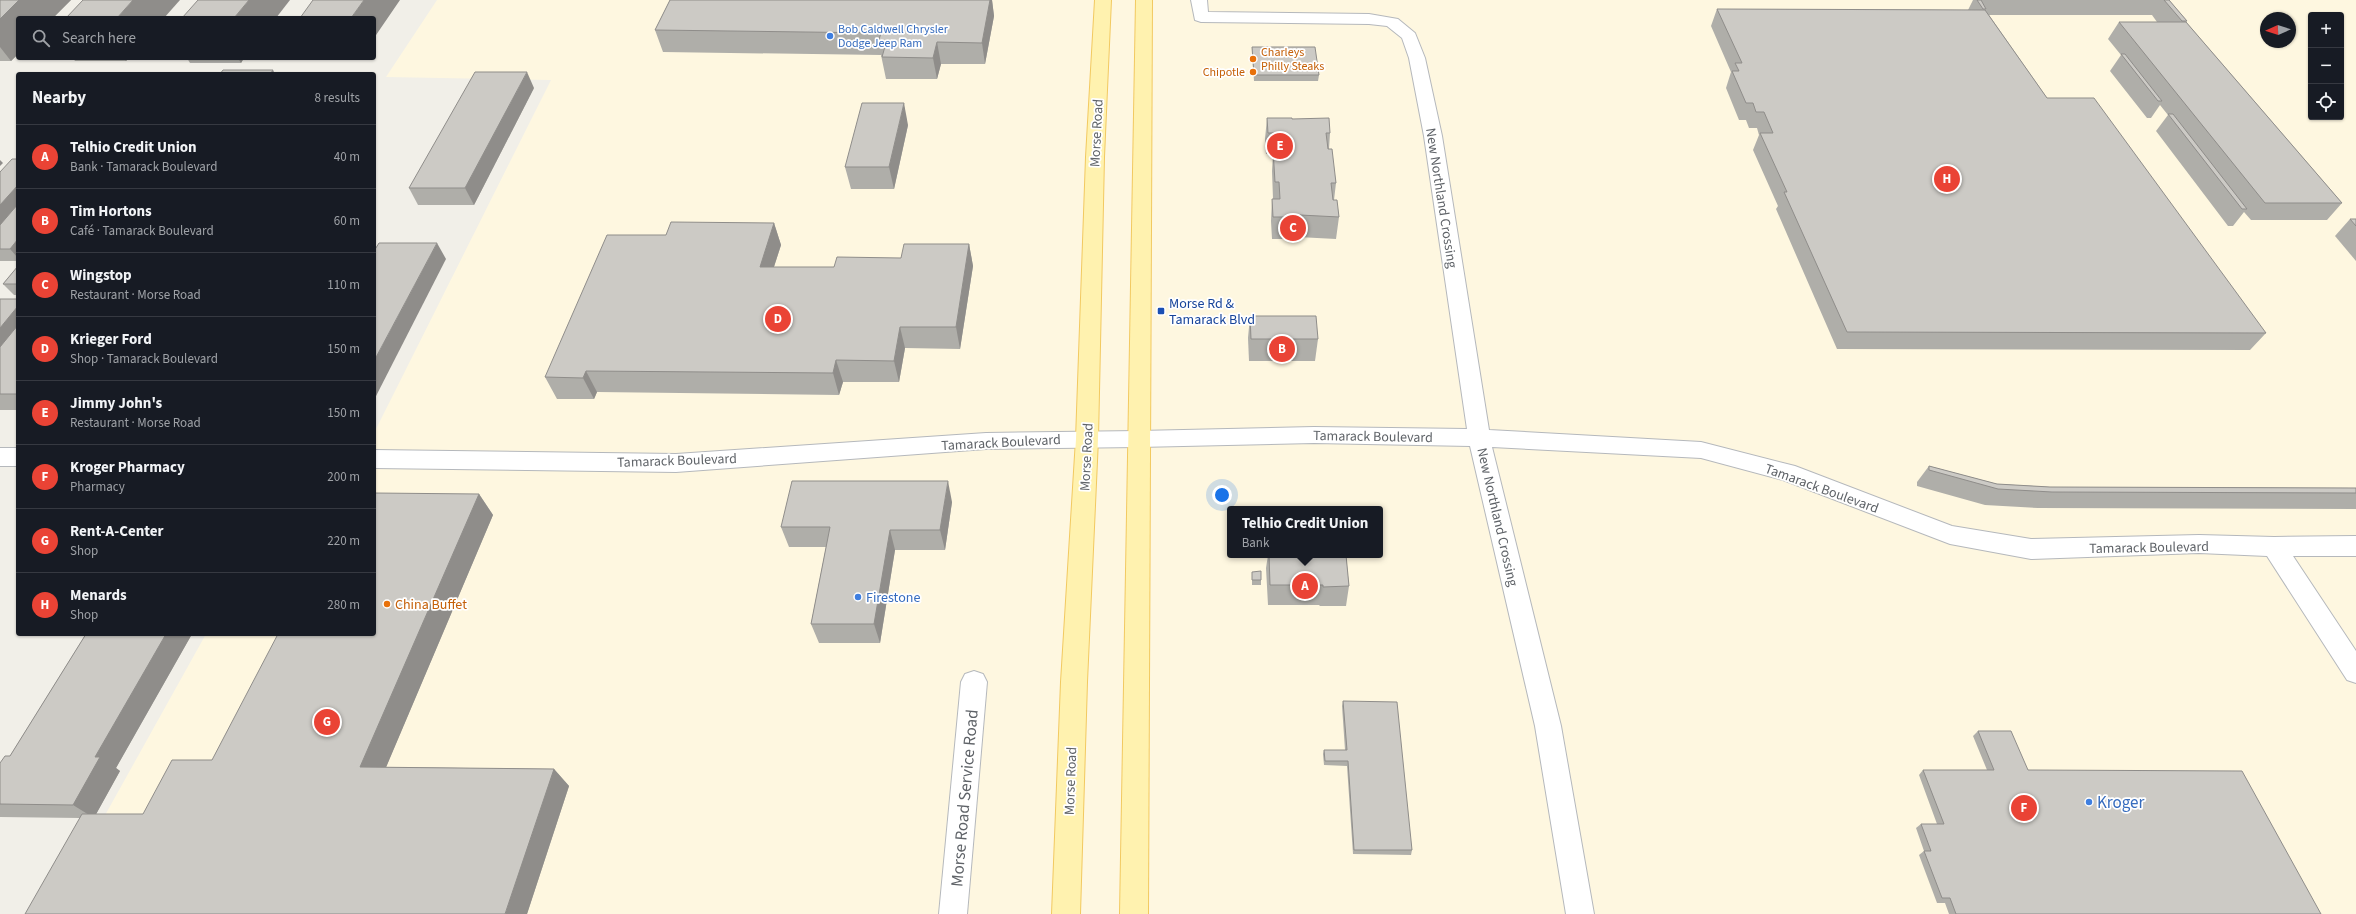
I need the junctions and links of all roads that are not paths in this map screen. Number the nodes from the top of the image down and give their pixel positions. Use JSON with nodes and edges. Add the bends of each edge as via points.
{"nodes":[{"id":1,"x":1103,"y":0,"type":"edge"},
{"id":2,"x":1144,"y":0,"type":"edge"},
{"id":3,"x":1199,"y":0,"type":"edge"},
{"id":4,"x":1087,"y":438,"type":"junction"},
{"id":5,"x":1479,"y":438,"type":"junction"},
{"id":6,"x":1139,"y":439,"type":"junction"},
{"id":7,"x":0,"y":457,"type":"edge"},
{"id":8,"x":16,"y":457,"type":"edge"},
{"id":9,"x":376,"y":459,"type":"edge"},
{"id":10,"x":2356,"y":546,"type":"edge"},
{"id":11,"x":2274,"y":547,"type":"junction"},
{"id":12,"x":2356,"y":672,"type":"edge"},
{"id":13,"x":974,"y":682,"type":"dead end"},
{"id":14,"x":953,"y":914,"type":"edge"},
{"id":15,"x":1066,"y":914,"type":"edge"},
{"id":16,"x":1134,"y":914,"type":"edge"},
{"id":17,"x":1580,"y":914,"type":"edge"}],
"edges":[{"from":1,"to":4,"type":"main road","name":"Morse Road","via":[[1095,157]]},
{"from":2,"to":6,"type":"main road"},
{"from":3,"to":5,"type":"street","name":"New Northland Crossing","via":[[1201,18],[1368,19],[1392,22],[1409,36],[1417,58],[1429,118]]},
{"from":4,"to":6,"type":"street","name":"Tamarack Boulevard"},
{"from":4,"to":9,"type":"street","name":"Tamarack Boulevard","via":[[986,441],[676,463]]},
{"from":4,"to":15,"type":"main road","name":"Morse Road","via":[[1074,682]]},
{"from":5,"to":6,"type":"street","name":"Tamarack Boulevard","via":[[1314,435]]},
{"from":5,"to":11,"type":"street","name":"Tamarack Boulevard","via":[[1701,450],[1787,472],[1950,535],[2031,549],[2199,544]]},
{"from":5,"to":17,"type":"street","name":"New Northland Crossing","via":[[1548,726]]},
{"from":6,"to":16,"type":"main road"},
{"from":7,"to":8,"type":"street"},
{"from":10,"to":11,"type":"street","name":"Tamarack Boulevard"},
{"from":11,"to":12,"type":"street"},
{"from":13,"to":14,"type":"street","name":"Morse Road Service Road"}]}
